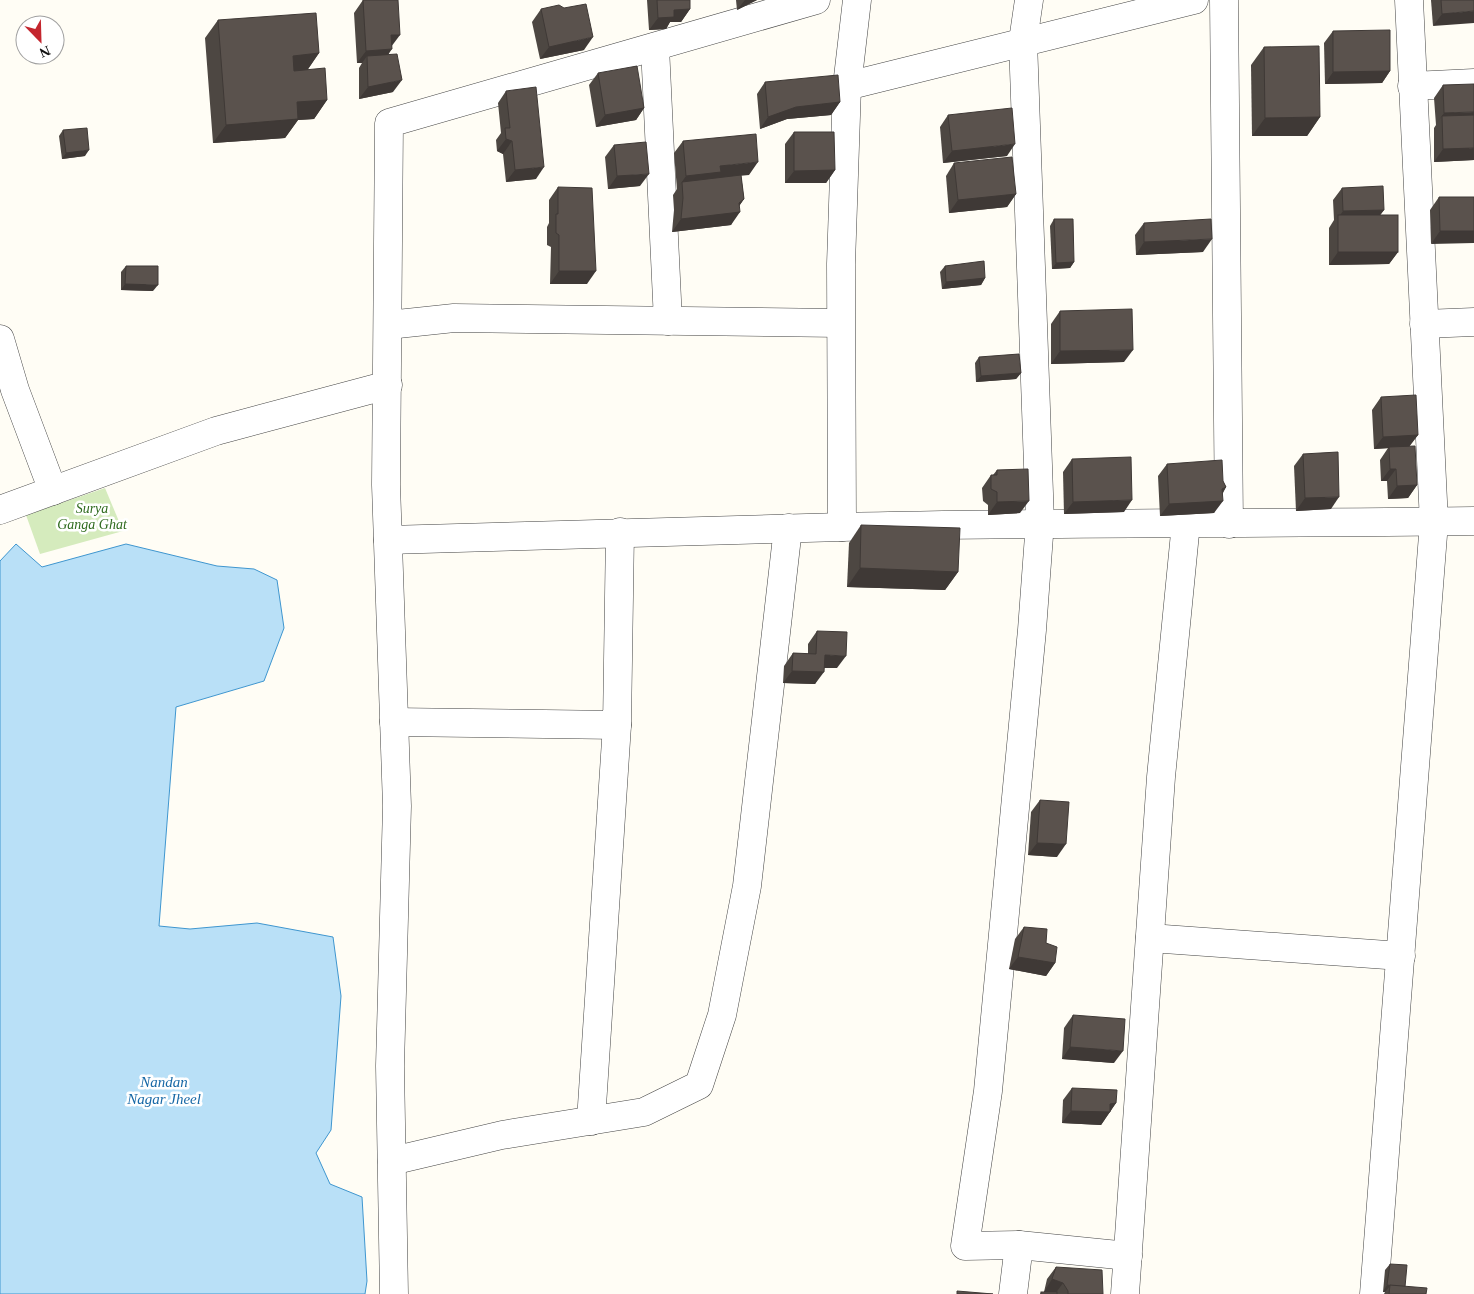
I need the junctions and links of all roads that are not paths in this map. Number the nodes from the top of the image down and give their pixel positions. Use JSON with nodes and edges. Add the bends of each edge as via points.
{"nodes":[{"id":1,"x":816,"y":0,"type":"edge"},
{"id":2,"x":857,"y":0,"type":"edge"},
{"id":3,"x":1029,"y":0,"type":"edge"},
{"id":4,"x":1194,"y":0,"type":"edge"},
{"id":5,"x":1224,"y":0,"type":"edge"},
{"id":6,"x":1409,"y":0,"type":"edge"},
{"id":7,"x":1023,"y":41,"type":"junction"},
{"id":8,"x":655,"y":47,"type":"junction"},
{"id":9,"x":1474,"y":83,"type":"edge"},
{"id":10,"x":847,"y":86,"type":"junction"},
{"id":11,"x":1412,"y":86,"type":"junction"},
{"id":12,"x":668,"y":320,"type":"junction"},
{"id":13,"x":1474,"y":322,"type":"edge"},
{"id":14,"x":839,"y":323,"type":"junction"},
{"id":15,"x":1424,"y":324,"type":"junction"},
{"id":16,"x":388,"y":325,"type":"junction"},
{"id":17,"x":0,"y":339,"type":"edge"},
{"id":18,"x":388,"y":384,"type":"junction"},
{"id":19,"x":53,"y":491,"type":"junction"},
{"id":20,"x":0,"y":510,"type":"edge"},
{"id":21,"x":1474,"y":521,"type":"edge"},
{"id":22,"x":1040,"y":522,"type":"junction"},
{"id":23,"x":1434,"y":522,"type":"junction"},
{"id":24,"x":1186,"y":524,"type":"junction"},
{"id":25,"x":1229,"y":524,"type":"junction"},
{"id":26,"x":842,"y":527,"type":"junction"},
{"id":27,"x":788,"y":528,"type":"junction"},
{"id":28,"x":620,"y":532,"type":"junction"},
{"id":29,"x":388,"y":540,"type":"junction"},
{"id":30,"x":394,"y":722,"type":"junction"},
{"id":31,"x":616,"y":725,"type":"junction"},
{"id":32,"x":1150,"y":938,"type":"junction"},
{"id":33,"x":1401,"y":956,"type":"junction"},
{"id":34,"x":591,"y":1121,"type":"junction"},
{"id":35,"x":392,"y":1161,"type":"junction"},
{"id":36,"x":1019,"y":1245,"type":"junction"},
{"id":37,"x":1128,"y":1256,"type":"junction"},
{"id":38,"x":394,"y":1294,"type":"edge"},
{"id":39,"x":1013,"y":1294,"type":"edge"},
{"id":40,"x":1125,"y":1294,"type":"edge"},
{"id":41,"x":1374,"y":1294,"type":"edge"}],
"edges":[{"from":1,"to":8,"type":"street"},
{"from":2,"to":10,"type":"street"},
{"from":3,"to":7,"type":"street"},
{"from":4,"to":7,"type":"street"},
{"from":5,"to":25,"type":"street"},
{"from":6,"to":11,"type":"street"},
{"from":7,"to":10,"type":"street"},
{"from":7,"to":22,"type":"street"},
{"from":8,"to":12,"type":"street"},
{"from":8,"to":16,"type":"street","via":[[389,123]]},
{"from":9,"to":11,"type":"street"},
{"from":10,"to":14,"type":"street"},
{"from":11,"to":15,"type":"street"},
{"from":12,"to":14,"type":"street"},
{"from":12,"to":16,"type":"street","via":[[454,318]]},
{"from":13,"to":15,"type":"street"},
{"from":14,"to":26,"type":"street"},
{"from":15,"to":23,"type":"street"},
{"from":16,"to":18,"type":"street"},
{"from":17,"to":19,"type":"street","via":[[14,390]]},
{"from":18,"to":19,"type":"street","via":[[216,430]]},
{"from":18,"to":29,"type":"street"},
{"from":19,"to":20,"type":"street"},
{"from":21,"to":23,"type":"street"},
{"from":22,"to":24,"type":"street"},
{"from":22,"to":26,"type":"street"},
{"from":22,"to":36,"type":"street","via":[[988,1091],[965,1246]]},
{"from":23,"to":25,"type":"street"},
{"from":23,"to":33,"type":"street"},
{"from":24,"to":25,"type":"street"},
{"from":24,"to":32,"type":"street","via":[[1161,777]]},
{"from":26,"to":27,"type":"street"},
{"from":27,"to":28,"type":"street"},
{"from":27,"to":34,"type":"street","via":[[747,886],[722,1015],[705,1067],[699,1085],[644,1112]]},
{"from":28,"to":29,"type":"street"},
{"from":28,"to":31,"type":"street"},
{"from":29,"to":30,"type":"street"},
{"from":30,"to":31,"type":"street"},
{"from":30,"to":35,"type":"street","via":[[397,806],[390,1066]]},
{"from":31,"to":34,"type":"street"},
{"from":32,"to":33,"type":"street"},
{"from":32,"to":37,"type":"street"},
{"from":33,"to":41,"type":"street"},
{"from":34,"to":35,"type":"street","via":[[502,1135]]},
{"from":35,"to":38,"type":"street"},
{"from":36,"to":37,"type":"street"},
{"from":36,"to":39,"type":"street"},
{"from":37,"to":40,"type":"street"}]}
